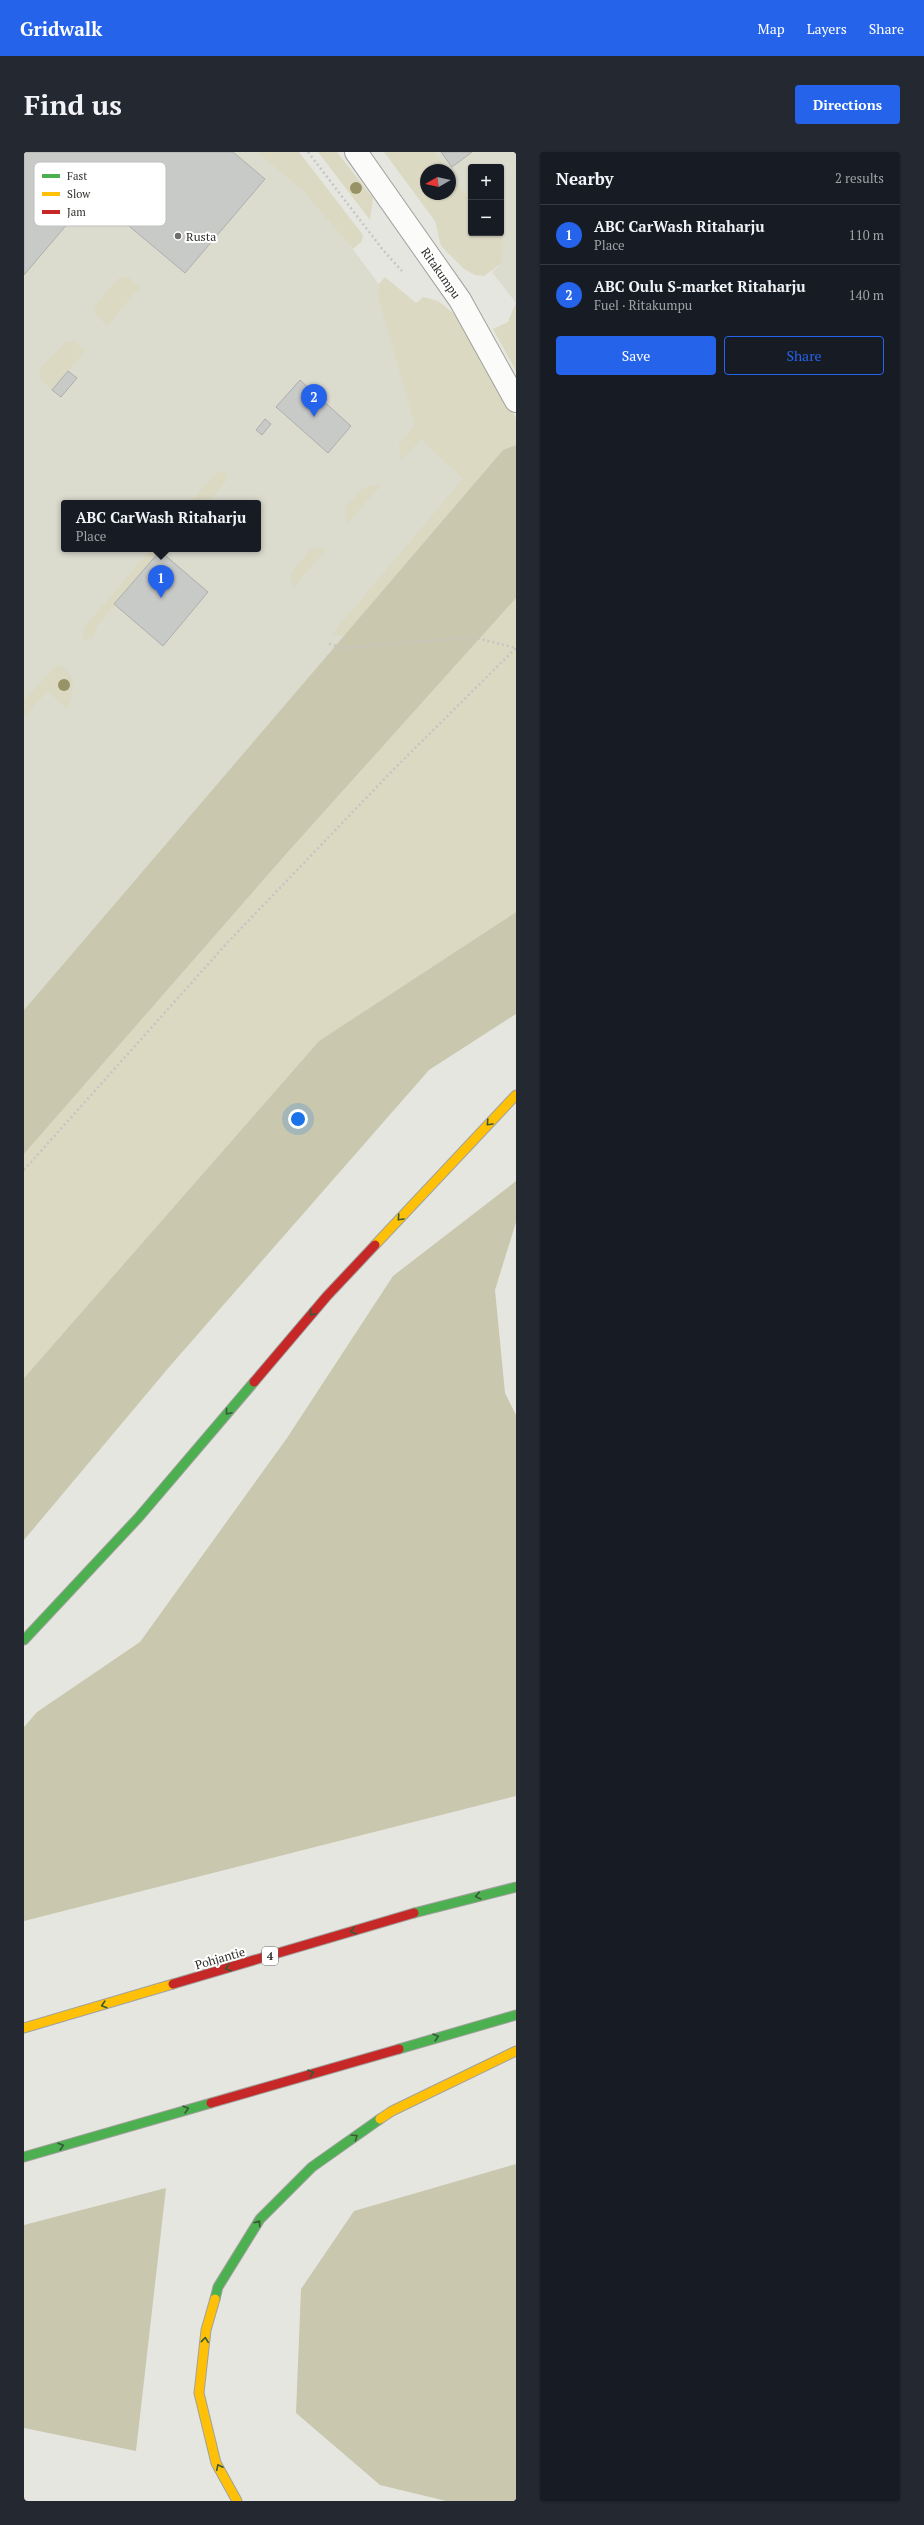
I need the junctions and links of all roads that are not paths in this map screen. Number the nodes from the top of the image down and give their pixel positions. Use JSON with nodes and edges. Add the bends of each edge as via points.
{"nodes":[{"id":1,"x":356,"y":152,"type":"edge"},
{"id":2,"x":516,"y":401,"type":"edge"},
{"id":3,"x":516,"y":1095,"type":"edge"},
{"id":4,"x":24,"y":1640,"type":"edge"},
{"id":5,"x":516,"y":1886,"type":"edge"},
{"id":6,"x":516,"y":2015,"type":"edge"},
{"id":7,"x":24,"y":2028,"type":"edge"},
{"id":8,"x":516,"y":2051,"type":"edge"},
{"id":9,"x":24,"y":2156,"type":"edge"},
{"id":10,"x":237,"y":2501,"type":"edge"}],
"edges":[{"from":1,"to":2,"type":"street","name":"Ritakumpu","via":[[460,300]]},
{"from":3,"to":4,"type":"highway","one_way":true,"via":[[326,1296],[139,1517]]},
{"from":5,"to":7,"type":"highway","name":"Pohjantie","number":"4","one_way":true,"via":[[455,1901]]},
{"from":9,"to":6,"type":"highway","one_way":true},
{"from":10,"to":8,"type":"highway","one_way":true,"via":[[216,2463],[199,2393],[206,2330],[218,2287],[260,2219],[312,2167],[392,2110]]}]}
